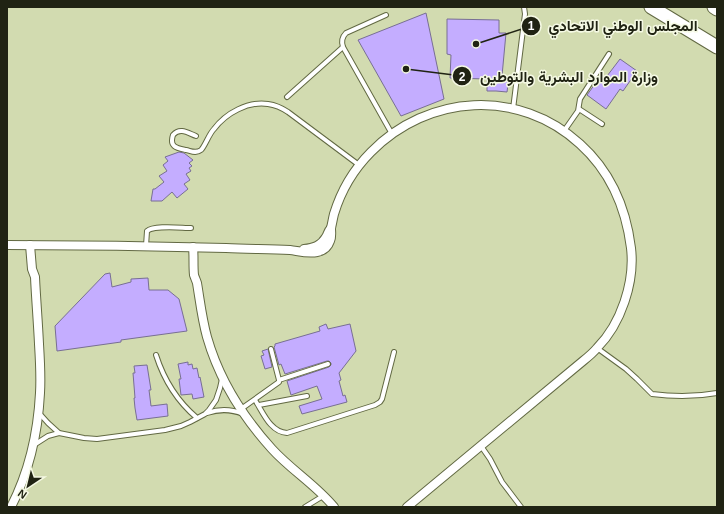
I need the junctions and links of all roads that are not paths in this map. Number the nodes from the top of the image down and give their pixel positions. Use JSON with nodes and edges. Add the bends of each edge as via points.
{"nodes":[{"id":1,"x":524,"y":7,"type":"edge"},
{"id":2,"x":651,"y":7,"type":"edge"},
{"id":3,"x":714,"y":7,"type":"edge"},
{"id":4,"x":717,"y":9,"type":"edge"},
{"id":5,"x":386,"y":15,"type":"dead end"},
{"id":6,"x":342,"y":47,"type":"junction"},
{"id":7,"x":717,"y":47,"type":"edge"},
{"id":8,"x":609,"y":54,"type":"dead end"},
{"id":9,"x":287,"y":97,"type":"dead end"},
{"id":10,"x":513,"y":109,"type":"junction"},
{"id":11,"x":579,"y":109,"type":"junction"},
{"id":12,"x":602,"y":124,"type":"dead end"},
{"id":13,"x":564,"y":131,"type":"junction"},
{"id":14,"x":392,"y":134,"type":"junction"},
{"id":15,"x":196,"y":136,"type":"dead end"},
{"id":16,"x":359,"y":165,"type":"junction"},
{"id":17,"x":191,"y":228,"type":"dead end"},
{"id":18,"x":7,"y":245,"type":"edge"},
{"id":19,"x":33,"y":245,"type":"junction"},
{"id":20,"x":146,"y":246,"type":"junction"},
{"id":21,"x":196,"y":247,"type":"junction"},
{"id":22,"x":597,"y":348,"type":"junction"},
{"id":23,"x":270,"y":349,"type":"dead end"},
{"id":24,"x":394,"y":352,"type":"dead end"},
{"id":25,"x":156,"y":355,"type":"dead end"},
{"id":26,"x":328,"y":364,"type":"dead end"},
{"id":27,"x":222,"y":376,"type":"junction"},
{"id":28,"x":280,"y":380,"type":"junction"},
{"id":29,"x":717,"y":393,"type":"edge"},
{"id":30,"x":307,"y":396,"type":"dead end"},
{"id":31,"x":255,"y":400,"type":"junction"},
{"id":32,"x":259,"y":405,"type":"junction"},
{"id":33,"x":38,"y":412,"type":"junction"},
{"id":34,"x":243,"y":412,"type":"junction"},
{"id":35,"x":204,"y":414,"type":"junction"},
{"id":36,"x":197,"y":418,"type":"junction"},
{"id":37,"x":59,"y":433,"type":"junction"},
{"id":38,"x":481,"y":445,"type":"junction"},
{"id":39,"x":33,"y":446,"type":"junction"},
{"id":40,"x":323,"y":496,"type":"junction"},
{"id":41,"x":416,"y":504,"type":"edge"},
{"id":42,"x":11,"y":507,"type":"edge"},
{"id":43,"x":305,"y":507,"type":"edge"},
{"id":44,"x":334,"y":507,"type":"edge"},
{"id":45,"x":407,"y":507,"type":"edge"},
{"id":46,"x":522,"y":507,"type":"edge"}],
"edges":[{"from":1,"to":10,"type":"lane"},
{"from":2,"to":7,"type":"main road"},
{"from":3,"to":4,"type":"main road"},
{"from":5,"to":6,"type":"lane","via":[[346,33],[342,39]]},
{"from":6,"to":9,"type":"lane"},
{"from":6,"to":14,"type":"lane"},
{"from":8,"to":11,"type":"lane","via":[[580,99]]},
{"from":10,"to":13,"type":"street","via":[[548,121]]},
{"from":10,"to":14,"type":"street","via":[[482,105],[450,108],[420,118]]},
{"from":11,"to":12,"type":"lane"},
{"from":11,"to":13,"type":"lane"},
{"from":13,"to":22,"type":"street","via":[[579,142],[603,168],[620,200],[629,234],[629,286],[618,319]]},
{"from":14,"to":16,"type":"street"},
{"from":15,"to":16,"type":"lane","via":[[182,130],[178,131],[173,135],[173,146],[199,151],[204,147],[214,128],[227,116],[244,107],[268,104],[288,112]]},
{"from":16,"to":21,"type":"street","via":[[345,188],[334,214],[331,239],[324,250],[315,252]]},
{"from":17,"to":20,"type":"lane","via":[[150,229],[147,231]]},
{"from":18,"to":19,"type":"street"},
{"from":19,"to":20,"type":"street"},
{"from":19,"to":33,"type":"street","via":[[37,269],[35,277],[40,364]]},
{"from":20,"to":21,"type":"street"},
{"from":21,"to":27,"type":"street","via":[[202,319]]},
{"from":22,"to":29,"type":"lane","via":[[626,369],[652,394],[685,397]]},
{"from":22,"to":38,"type":"street"},
{"from":23,"to":28,"type":"lane"},
{"from":24,"to":32,"type":"lane","via":[[382,399],[378,404],[287,432],[273,427]]},
{"from":25,"to":36,"type":"lane","via":[[168,385],[181,403]]},
{"from":26,"to":28,"type":"lane"},
{"from":27,"to":34,"type":"street"},
{"from":27,"to":35,"type":"lane","via":[[216,400]]},
{"from":28,"to":31,"type":"lane","via":[[279,384]]},
{"from":30,"to":32,"type":"lane"},
{"from":31,"to":32,"type":"lane"},
{"from":31,"to":34,"type":"lane"},
{"from":33,"to":37,"type":"lane"},
{"from":33,"to":39,"type":"street"},
{"from":34,"to":35,"type":"lane","via":[[228,410]]},
{"from":34,"to":40,"type":"street","via":[[273,450]]},
{"from":35,"to":36,"type":"lane"},
{"from":36,"to":37,"type":"lane","via":[[165,430],[97,439]]},
{"from":37,"to":39,"type":"lane","via":[[48,436]]},
{"from":38,"to":41,"type":"street"},
{"from":38,"to":46,"type":"lane","via":[[502,482]]},
{"from":39,"to":42,"type":"street","via":[[26,472]]},
{"from":40,"to":43,"type":"lane"},
{"from":40,"to":44,"type":"street"},
{"from":41,"to":45,"type":"street"}]}
